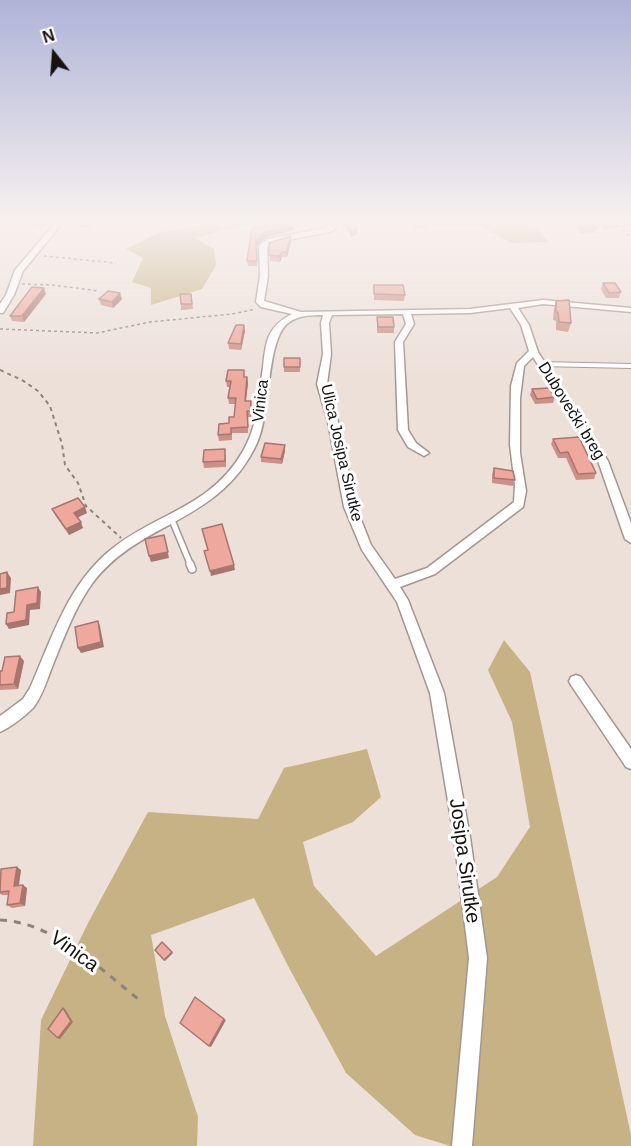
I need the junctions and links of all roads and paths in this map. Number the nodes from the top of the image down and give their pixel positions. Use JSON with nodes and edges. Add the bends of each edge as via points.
{"nodes":[{"id":1,"x":17,"y":274,"type":"edge"},
{"id":2,"x":264,"y":274,"type":"edge"},
{"id":3,"x":14,"y":284,"type":"junction"},
{"id":4,"x":99,"y":291,"type":"dead end"},
{"id":5,"x":264,"y":305,"type":"junction"},
{"id":6,"x":513,"y":306,"type":"junction"},
{"id":7,"x":0,"y":310,"type":"edge"},
{"id":8,"x":631,"y":310,"type":"edge"},
{"id":9,"x":406,"y":312,"type":"junction"},
{"id":10,"x":328,"y":313,"type":"junction"},
{"id":11,"x":301,"y":314,"type":"junction"},
{"id":12,"x":0,"y":329,"type":"edge"},
{"id":13,"x":534,"y":352,"type":"junction"},
{"id":14,"x":541,"y":364,"type":"junction"},
{"id":15,"x":631,"y":366,"type":"edge"},
{"id":16,"x":0,"y":370,"type":"edge"},
{"id":17,"x":424,"y":453,"type":"dead end"},
{"id":18,"x":172,"y":520,"type":"junction"},
{"id":19,"x":631,"y":539,"type":"edge"},
{"id":20,"x":128,"y":543,"type":"junction"},
{"id":21,"x":192,"y":569,"type":"dead end"},
{"id":22,"x":393,"y":585,"type":"junction"},
{"id":23,"x":576,"y":681,"type":"dead end"},
{"id":24,"x":0,"y":725,"type":"edge"},
{"id":25,"x":631,"y":762,"type":"edge"},
{"id":26,"x":0,"y":920,"type":"edge"},
{"id":27,"x":142,"y":1002,"type":"dead end"},
{"id":28,"x":462,"y":1146,"type":"edge"}],
"edges":[{"from":1,"to":3,"type":"street"},
{"from":2,"to":5,"type":"street","via":[[259,299]]},
{"from":3,"to":4,"type":"path"},
{"from":3,"to":7,"type":"street"},
{"from":5,"to":11,"type":"street"},
{"from":5,"to":12,"type":"path","via":[[232,314],[150,322],[97,333]]},
{"from":6,"to":8,"type":"street","via":[[553,302]]},
{"from":6,"to":9,"type":"street"},
{"from":6,"to":13,"type":"street","name":"Dubovečki breg","via":[[525,325]]},
{"from":9,"to":10,"type":"street"},
{"from":9,"to":17,"type":"street","via":[[410,324],[399,342],[403,430],[412,445]]},
{"from":10,"to":11,"type":"street"},
{"from":10,"to":22,"type":"street","name":"Ulica Josipa Sirutke","via":[[322,384],[350,507],[366,547]]},
{"from":11,"to":18,"type":"street","name":"Vinica","via":[[275,331],[265,369],[262,415],[248,452],[215,494]]},
{"from":13,"to":14,"type":"street","name":"Dubovečki breg"},
{"from":13,"to":22,"type":"street","name":"Dubovečki breg","via":[[525,357],[519,369],[515,436],[521,478],[519,504],[431,571]]},
{"from":14,"to":15,"type":"lane"},
{"from":14,"to":19,"type":"street","name":"Dubovečki breg","via":[[603,461]]},
{"from":16,"to":20,"type":"path","via":[[38,391],[50,406],[65,465],[78,483],[86,506]]},
{"from":18,"to":20,"type":"street","name":"Vinica"},
{"from":18,"to":21,"type":"lane"},
{"from":20,"to":24,"type":"street","name":"Vinica","via":[[98,567],[85,584],[28,704]]},
{"from":22,"to":28,"type":"street","name":"Josipa Sirutke","via":[[437,693],[478,958]]},
{"from":23,"to":25,"type":"street"},
{"from":26,"to":27,"type":"path","name":"Vinica","via":[[22,921],[44,930]]}]}
